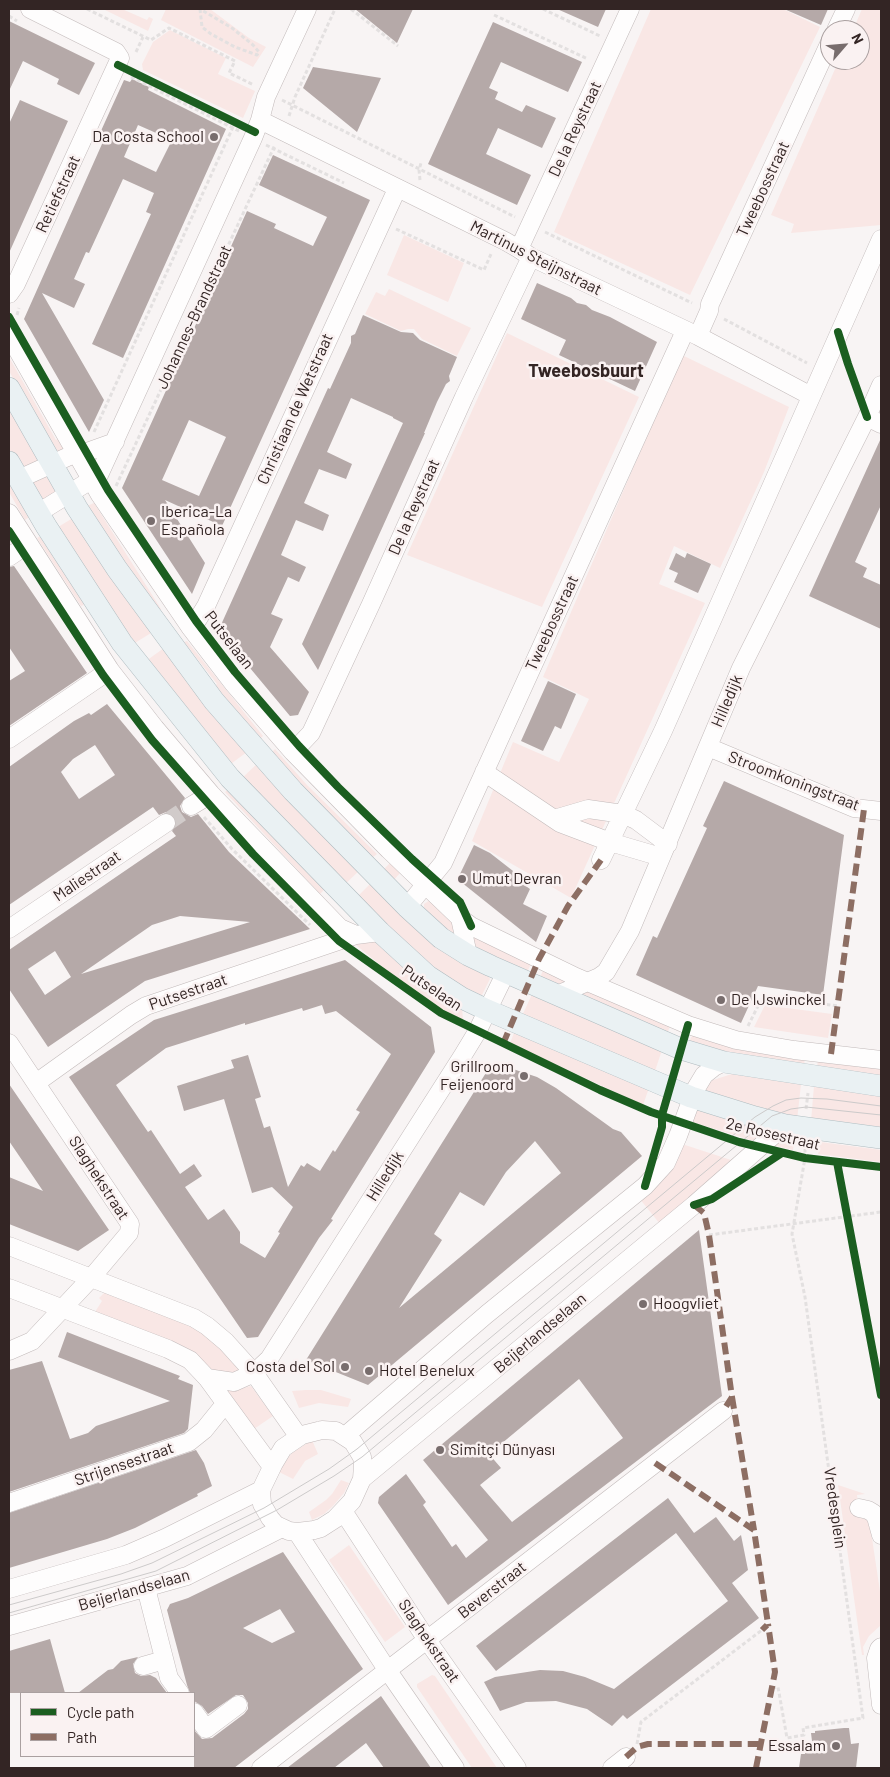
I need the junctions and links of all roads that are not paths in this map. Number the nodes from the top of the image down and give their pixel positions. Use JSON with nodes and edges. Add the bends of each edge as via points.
{"nodes":[{"id":1,"x":30,"y":9,"type":"edge"},
{"id":2,"x":307,"y":9,"type":"edge"},
{"id":3,"x":630,"y":9,"type":"edge"},
{"id":4,"x":820,"y":64,"type":"edge"},
{"id":5,"x":251,"y":127,"type":"junction"},
{"id":6,"x":396,"y":188,"type":"junction"},
{"id":7,"x":881,"y":239,"type":"edge"},
{"id":8,"x":525,"y":253,"type":"junction"},
{"id":9,"x":9,"y":294,"type":"edge"},
{"id":10,"x":691,"y":334,"type":"junction"},
{"id":11,"x":9,"y":335,"type":"edge"},
{"id":12,"x":881,"y":385,"type":"edge"},
{"id":13,"x":9,"y":388,"type":"edge"},
{"id":14,"x":811,"y":396,"type":"junction"},
{"id":15,"x":874,"y":421,"type":"edge"},
{"id":16,"x":115,"y":442,"type":"junction"},
{"id":17,"x":76,"y":453,"type":"junction"},
{"id":18,"x":53,"y":465,"type":"junction"},
{"id":19,"x":14,"y":470,"type":"edge"},
{"id":20,"x":92,"y":481,"type":"junction"},
{"id":21,"x":69,"y":495,"type":"junction"},
{"id":22,"x":9,"y":513,"type":"edge"},
{"id":23,"x":38,"y":513,"type":"junction"},
{"id":24,"x":28,"y":544,"type":"junction"},
{"id":25,"x":9,"y":557,"type":"edge"},
{"id":26,"x":190,"y":627,"type":"junction"},
{"id":27,"x":106,"y":672,"type":"junction"},
{"id":28,"x":9,"y":739,"type":"edge"},
{"id":29,"x":708,"y":747,"type":"junction"},
{"id":30,"x":293,"y":752,"type":"junction"},
{"id":31,"x":484,"y":772,"type":"junction"},
{"id":32,"x":211,"y":794,"type":"junction"},
{"id":33,"x":191,"y":806,"type":"tunnel mouth"},
{"id":34,"x":881,"y":811,"type":"edge"},
{"id":35,"x":624,"y":814,"type":"junction"},
{"id":36,"x":554,"y":819,"type":"junction"},
{"id":37,"x":166,"y":823,"type":"tunnel mouth"},
{"id":38,"x":610,"y":842,"type":"junction"},
{"id":39,"x":664,"y":850,"type":"junction"},
{"id":40,"x":601,"y":860,"type":"dead end"},
{"id":41,"x":425,"y":886,"type":"junction"},
{"id":42,"x":407,"y":907,"type":"junction"},
{"id":43,"x":460,"y":918,"type":"junction"},
{"id":44,"x":9,"y":929,"type":"edge"},
{"id":45,"x":380,"y":932,"type":"junction"},
{"id":46,"x":356,"y":935,"type":"junction"},
{"id":47,"x":468,"y":955,"type":"junction"},
{"id":48,"x":506,"y":972,"type":"junction"},
{"id":49,"x":587,"y":982,"type":"junction"},
{"id":50,"x":557,"y":995,"type":"junction"},
{"id":51,"x":488,"y":1010,"type":"junction"},
{"id":52,"x":9,"y":1042,"type":"edge"},
{"id":53,"x":881,"y":1060,"type":"edge"},
{"id":54,"x":724,"y":1062,"type":"junction"},
{"id":55,"x":36,"y":1083,"type":"junction"},
{"id":56,"x":881,"y":1086,"type":"edge"},
{"id":57,"x":691,"y":1097,"type":"junction"},
{"id":58,"x":794,"y":1126,"type":"junction"},
{"id":59,"x":881,"y":1138,"type":"edge"},
{"id":60,"x":9,"y":1246,"type":"edge"},
{"id":61,"x":92,"y":1277,"type":"junction"},
{"id":62,"x":9,"y":1288,"type":"edge"},
{"id":63,"x":62,"y":1308,"type":"junction"},
{"id":64,"x":9,"y":1351,"type":"edge"},
{"id":65,"x":254,"y":1373,"type":"junction"},
{"id":66,"x":207,"y":1378,"type":"junction"},
{"id":67,"x":225,"y":1404,"type":"junction"},
{"id":68,"x":723,"y":1411,"type":"dead end"},
{"id":69,"x":345,"y":1436,"type":"junction"},
{"id":70,"x":298,"y":1437,"type":"junction"},
{"id":71,"x":272,"y":1467,"type":"junction"},
{"id":72,"x":362,"y":1479,"type":"junction"},
{"id":73,"x":261,"y":1490,"type":"junction"},
{"id":74,"x":9,"y":1503,"type":"edge"},
{"id":75,"x":859,"y":1508,"type":"dead end"},
{"id":76,"x":343,"y":1511,"type":"junction"},
{"id":77,"x":289,"y":1530,"type":"junction"},
{"id":78,"x":881,"y":1535,"type":"edge"},
{"id":79,"x":146,"y":1588,"type":"junction"},
{"id":80,"x":9,"y":1589,"type":"edge"},
{"id":81,"x":9,"y":1626,"type":"edge"},
{"id":82,"x":427,"y":1640,"type":"junction"},
{"id":83,"x":881,"y":1646,"type":"edge"},
{"id":84,"x":164,"y":1660,"type":"junction"},
{"id":85,"x":143,"y":1666,"type":"dead end"},
{"id":86,"x":388,"y":1671,"type":"junction"},
{"id":87,"x":179,"y":1692,"type":"edge"},
{"id":88,"x":238,"y":1704,"type":"dead end"},
{"id":89,"x":881,"y":1705,"type":"edge"},
{"id":90,"x":195,"y":1713,"type":"edge"},
{"id":91,"x":632,"y":1752,"type":"road end"},
{"id":92,"x":261,"y":1768,"type":"edge"},
{"id":93,"x":455,"y":1768,"type":"edge"},
{"id":94,"x":517,"y":1768,"type":"edge"},
{"id":95,"x":612,"y":1768,"type":"edge"}],
"edges":[{"from":1,"to":9,"type":"street","name":"Retiefstraat","via":[[116,52],[122,70]]},
{"from":2,"to":5,"type":"street","name":"Johannes-Brandstraat"},
{"from":3,"to":8,"type":"street","name":"De la Reystraat"},
{"from":4,"to":10,"type":"street","name":"Tweebosstraat","via":[[709,311]]},
{"from":5,"to":6,"type":"street","name":"Martinus Steijnstraat"},
{"from":5,"to":16,"type":"street","name":"Johannes-Brandstraat"},
{"from":6,"to":8,"type":"street","name":"Martinus Steijnstraat"},
{"from":6,"to":26,"type":"street","name":"Christiaan de Wetstraat","via":[[206,606]]},
{"from":7,"to":14,"type":"street"},
{"from":8,"to":10,"type":"street","name":"Martinus Steijnstraat"},
{"from":8,"to":30,"type":"street","name":"De la Reystraat","via":[[371,604],[311,732]]},
{"from":10,"to":14,"type":"street","name":"Martinus Steijnstraat"},
{"from":10,"to":31,"type":"street","name":"Tweebosstraat"},
{"from":11,"to":17,"type":"street","name":"Putselaan"},
{"from":12,"to":15,"type":"street","name":"Hilledijk"},
{"from":13,"to":18,"type":"main road"},
{"from":14,"to":35,"type":"street"},
{"from":15,"to":29,"type":"street","name":"Hilledijk","via":[[741,668]]},
{"from":16,"to":17,"type":"street"},
{"from":16,"to":20,"type":"street","name":"Johannes-Brandstraat","via":[[99,475]]},
{"from":17,"to":18,"type":"street"},
{"from":17,"to":20,"type":"street","name":"Putselaan"},
{"from":18,"to":19,"type":"street"},
{"from":18,"to":21,"type":"main road"},
{"from":19,"to":23,"type":"main road","name":"Putselaan"},
{"from":20,"to":21,"type":"street","name":"Johannes-Brandstraat"},
{"from":20,"to":26,"type":"street","name":"Putselaan"},
{"from":21,"to":23,"type":"street","name":"Johannes-Brandstraat"},
{"from":21,"to":42,"type":"main road","via":[[117,569],[214,701],[293,791]]},
{"from":22,"to":24,"type":"street"},
{"from":23,"to":45,"type":"main road","name":"Putselaan","via":[[122,643],[230,778]]},
{"from":24,"to":25,"type":"street"},
{"from":24,"to":27,"type":"street"},
{"from":26,"to":30,"type":"street","name":"Putselaan"},
{"from":27,"to":28,"type":"street"},
{"from":27,"to":32,"type":"street"},
{"from":29,"to":34,"type":"street","name":"Stroomkoningstraat","via":[[854,808]]},
{"from":29,"to":39,"type":"street","name":"Hilledijk"},
{"from":30,"to":41,"type":"street","name":"Putselaan"},
{"from":31,"to":36,"type":"street"},
{"from":31,"to":41,"type":"street","name":"Tweebosstraat","via":[[443,863]]},
{"from":32,"to":33,"type":"street"},
{"from":32,"to":46,"type":"street","via":[[340,928]]},
{"from":35,"to":36,"type":"street","via":[[588,809]]},
{"from":35,"to":38,"type":"street"},
{"from":35,"to":39,"type":"street","via":[[636,820]]},
{"from":36,"to":38,"type":"street"},
{"from":37,"to":44,"type":"street","name":"Maliestraat"},
{"from":38,"to":39,"type":"street"},
{"from":38,"to":40,"type":"street"},
{"from":39,"to":49,"type":"street","name":"Hilledijk","via":[[630,931],[606,972]]},
{"from":41,"to":42,"type":"street","name":"Tweebosstraat"},
{"from":41,"to":43,"type":"street","name":"Putselaan"},
{"from":42,"to":47,"type":"main road","via":[[441,938]]},
{"from":43,"to":47,"type":"street"},
{"from":43,"to":49,"type":"street","name":"Putselaan"},
{"from":45,"to":46,"type":"street"},
{"from":45,"to":51,"type":"main road","name":"Putselaan","via":[[428,976]]},
{"from":46,"to":55,"type":"street","name":"Putsestraat","via":[[146,1006]]},
{"from":47,"to":48,"type":"main road"},
{"from":48,"to":50,"type":"main road"},
{"from":48,"to":51,"type":"street","name":"Hilledijk"},
{"from":49,"to":50,"type":"street","name":"Hilledijk"},
{"from":49,"to":53,"type":"street","via":[[688,1025],[742,1041]]},
{"from":50,"to":54,"type":"main road","via":[[681,1049]]},
{"from":51,"to":57,"type":"main road","name":"2e Rosestraat"},
{"from":51,"to":65,"type":"street","name":"Hilledijk","via":[[269,1359]]},
{"from":52,"to":55,"type":"street","name":"Slaghekstraat"},
{"from":54,"to":56,"type":"main road"},
{"from":54,"to":57,"type":"street","via":[[704,1076]]},
{"from":55,"to":61,"type":"street","name":"Slaghekstraat","via":[[130,1224],[129,1233]]},
{"from":57,"to":58,"type":"main road","name":"2e Rosestraat"},
{"from":57,"to":69,"type":"street","via":[[666,1163],[645,1186],[487,1314]]},
{"from":58,"to":59,"type":"main road","name":"2e Rosestraat"},
{"from":58,"to":72,"type":"street","name":"Beijerlandselaan"},
{"from":60,"to":61,"type":"street"},
{"from":61,"to":63,"type":"street","name":"Slaghekstraat"},
{"from":61,"to":65,"type":"street","via":[[194,1318],[226,1342]]},
{"from":62,"to":63,"type":"street"},
{"from":63,"to":64,"type":"street","name":"Slaghekstraat","via":[[32,1340]]},
{"from":63,"to":66,"type":"street","via":[[168,1349],[190,1360]]},
{"from":65,"to":66,"type":"street","via":[[234,1382]]},
{"from":65,"to":70,"type":"street"},
{"from":66,"to":67,"type":"street"},
{"from":67,"to":71,"type":"street"},
{"from":67,"to":74,"type":"street","name":"Strijensestraat","via":[[204,1430],[189,1442]]},
{"from":68,"to":82,"type":"street","name":"Beverstraat"},
{"from":69,"to":70,"type":"street","via":[[336,1431],[322,1430]]},
{"from":69,"to":72,"type":"street","via":[[362,1457]]},
{"from":70,"to":71,"type":"street","via":[[283,1448]]},
{"from":71,"to":73,"type":"street"},
{"from":72,"to":76,"type":"street","via":[[352,1501]]},
{"from":73,"to":77,"type":"street","via":[[264,1508],[272,1521]]},
{"from":73,"to":80,"type":"street","via":[[126,1555]]},
{"from":75,"to":78,"type":"street","via":[[876,1517]]},
{"from":76,"to":77,"type":"street","via":[[321,1528],[305,1532]]},
{"from":76,"to":82,"type":"street","name":"Slaghekstraat"},
{"from":77,"to":79,"type":"street","name":"Beijerlandselaan","via":[[187,1576]]},
{"from":77,"to":86,"type":"street"},
{"from":79,"to":81,"type":"street","name":"Beijerlandselaan"},
{"from":79,"to":84,"type":"street"},
{"from":82,"to":86,"type":"street","name":"Beverstraat"},
{"from":82,"to":94,"type":"street","name":"Slaghekstraat"},
{"from":83,"to":89,"type":"street","via":[[876,1658]]},
{"from":84,"to":85,"type":"street"},
{"from":84,"to":87,"type":"street","via":[[169,1678]]},
{"from":86,"to":92,"type":"street","name":"Beverstraat"},
{"from":86,"to":93,"type":"street"},
{"from":88,"to":90,"type":"street","via":[[206,1729]]},
{"from":91,"to":95,"type":"street"}]}
